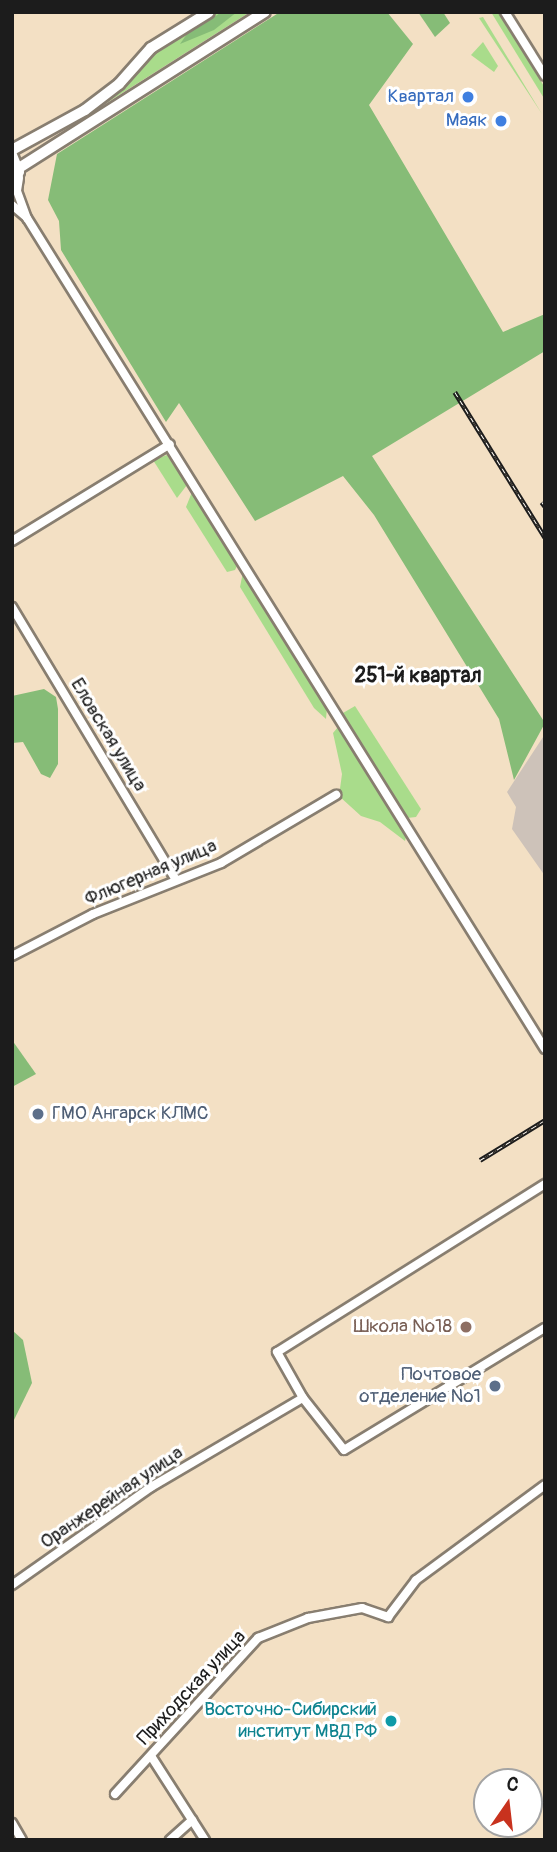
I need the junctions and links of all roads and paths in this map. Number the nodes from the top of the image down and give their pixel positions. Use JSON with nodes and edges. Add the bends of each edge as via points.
{"nodes":[{"id":1,"x":209,"y":12,"type":"edge"},
{"id":2,"x":265,"y":12,"type":"edge"},
{"id":3,"x":505,"y":12,"type":"edge"},
{"id":4,"x":545,"y":76,"type":"edge"},
{"id":5,"x":12,"y":153,"type":"edge"},
{"id":6,"x":19,"y":172,"type":"junction"},
{"id":7,"x":12,"y":187,"type":"edge"},
{"id":8,"x":12,"y":205,"type":"edge"},
{"id":9,"x":27,"y":218,"type":"junction"},
{"id":10,"x":170,"y":444,"type":"junction"},
{"id":11,"x":12,"y":541,"type":"edge"},
{"id":12,"x":12,"y":607,"type":"edge"},
{"id":13,"x":336,"y":795,"type":"dead end"},
{"id":14,"x":176,"y":880,"type":"junction"},
{"id":15,"x":12,"y":956,"type":"edge"},
{"id":16,"x":545,"y":1049,"type":"edge"},
{"id":17,"x":545,"y":1184,"type":"edge"},
{"id":18,"x":545,"y":1328,"type":"edge"},
{"id":19,"x":303,"y":1398,"type":"junction"},
{"id":20,"x":545,"y":1485,"type":"edge"},
{"id":21,"x":12,"y":1585,"type":"edge"},
{"id":22,"x":151,"y":1756,"type":"junction"},
{"id":23,"x":115,"y":1794,"type":"dead end"},
{"id":24,"x":192,"y":1820,"type":"junction"},
{"id":25,"x":12,"y":1823,"type":"edge"},
{"id":26,"x":22,"y":1840,"type":"edge"},
{"id":27,"x":170,"y":1840,"type":"edge"},
{"id":28,"x":205,"y":1840,"type":"edge"}],
"edges":[{"from":1,"to":5,"type":"main road","via":[[152,48],[119,84],[85,110]]},
{"from":2,"to":6,"type":"main road"},
{"from":3,"to":4,"type":"street"},
{"from":5,"to":6,"type":"main road"},
{"from":6,"to":7,"type":"main road"},
{"from":6,"to":9,"type":"street","via":[[18,191]]},
{"from":8,"to":9,"type":"street"},
{"from":9,"to":10,"type":"street"},
{"from":10,"to":11,"type":"street"},
{"from":10,"to":16,"type":"street"},
{"from":12,"to":14,"type":"street","name":"Еловская улица"},
{"from":13,"to":14,"type":"street","name":"Флюгерная улица","via":[[221,863]]},
{"from":14,"to":15,"type":"street","name":"Флюгерная улица","via":[[93,914]]},
{"from":17,"to":19,"type":"street","via":[[277,1352]]},
{"from":18,"to":19,"type":"street","via":[[344,1450]]},
{"from":19,"to":21,"type":"street","name":"Оранжерейная улица","via":[[151,1487]]},
{"from":20,"to":22,"type":"street","name":"Приходская улица","via":[[416,1580],[388,1618],[362,1608],[308,1618],[257,1638]]},
{"from":22,"to":23,"type":"street","name":"Приходская улица"},
{"from":22,"to":24,"type":"street"},
{"from":24,"to":27,"type":"street"},
{"from":24,"to":28,"type":"street"},
{"from":25,"to":26,"type":"street"}]}
